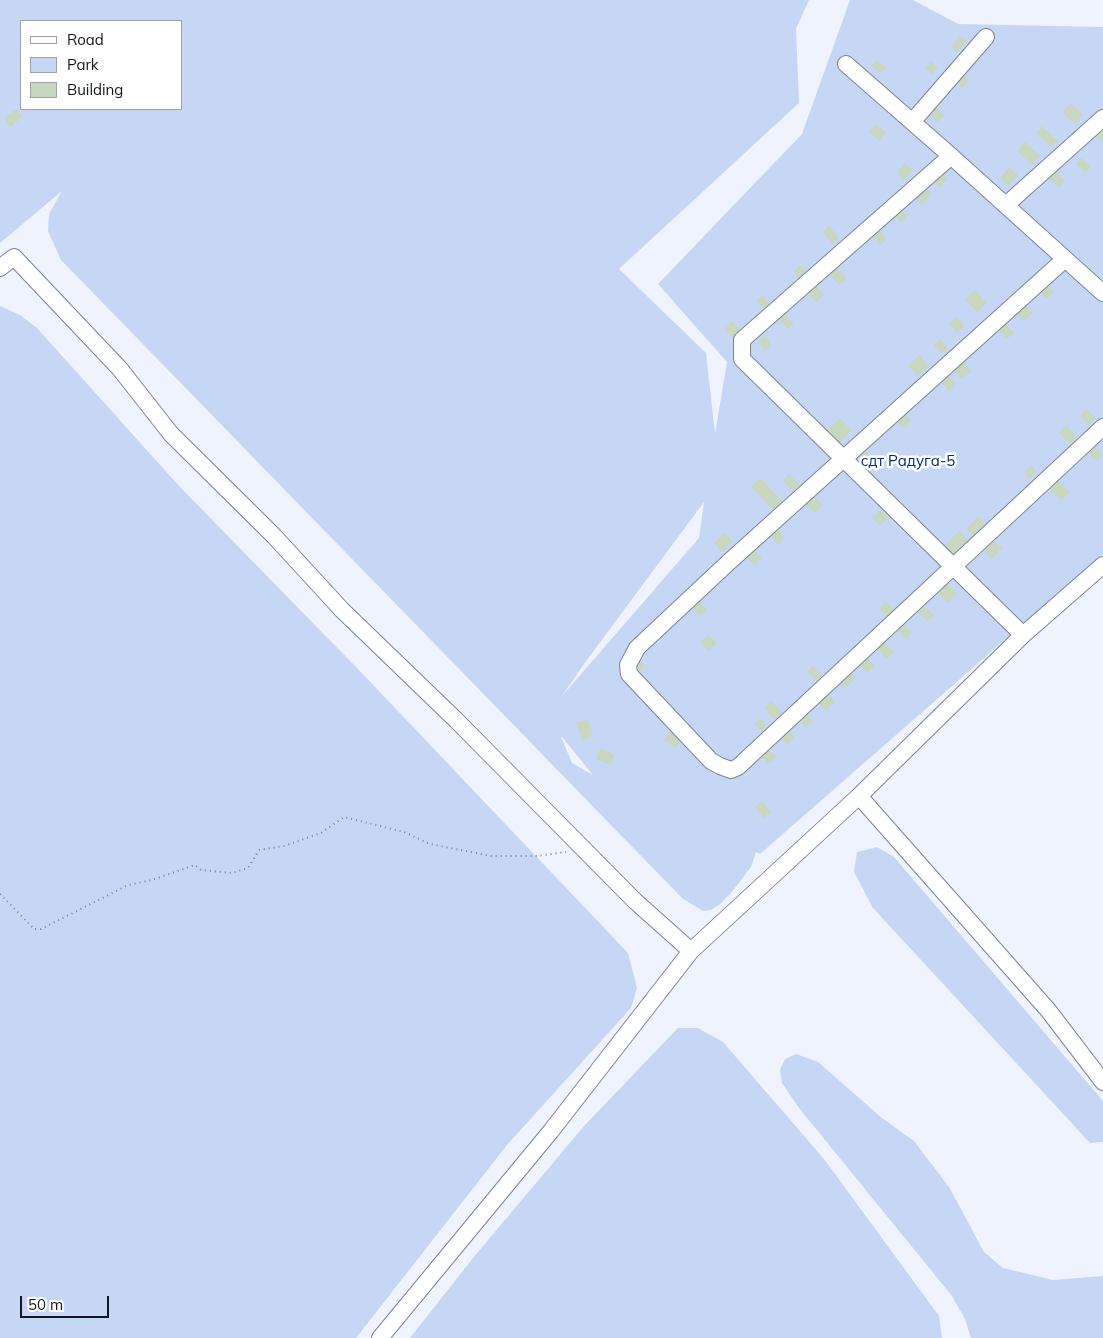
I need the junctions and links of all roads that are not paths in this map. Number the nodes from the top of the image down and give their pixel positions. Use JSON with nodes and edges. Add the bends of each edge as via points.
{"nodes":[{"id":1,"x":986,"y":37,"type":"dead end"},
{"id":2,"x":846,"y":64,"type":"dead end"},
{"id":3,"x":1103,"y":118,"type":"edge"},
{"id":4,"x":912,"y":122,"type":"junction"},
{"id":5,"x":951,"y":156,"type":"junction"},
{"id":6,"x":1006,"y":205,"type":"junction"},
{"id":7,"x":1065,"y":259,"type":"junction"},
{"id":8,"x":0,"y":268,"type":"edge"},
{"id":9,"x":1103,"y":293,"type":"edge"},
{"id":10,"x":1103,"y":428,"type":"edge"},
{"id":11,"x":843,"y":458,"type":"junction"},
{"id":12,"x":1103,"y":566,"type":"edge"},
{"id":13,"x":954,"y":567,"type":"junction"},
{"id":14,"x":1023,"y":635,"type":"junction"},
{"id":15,"x":859,"y":796,"type":"junction"},
{"id":16,"x":691,"y":951,"type":"junction"},
{"id":17,"x":1103,"y":1082,"type":"edge"},
{"id":18,"x":380,"y":1338,"type":"edge"}],
"edges":[{"from":1,"to":4,"type":"street"},
{"from":2,"to":4,"type":"street"},
{"from":3,"to":6,"type":"street"},
{"from":4,"to":5,"type":"street"},
{"from":5,"to":6,"type":"street"},
{"from":5,"to":11,"type":"street","via":[[742,340],[742,359]]},
{"from":6,"to":7,"type":"street"},
{"from":7,"to":9,"type":"street"},
{"from":7,"to":11,"type":"street"},
{"from":8,"to":16,"type":"street","via":[[14,257],[120,369],[171,434],[274,536],[342,610],[635,901]]},
{"from":10,"to":13,"type":"street"},
{"from":11,"to":13,"type":"street"},
{"from":11,"to":13,"type":"street","via":[[637,648],[628,665],[630,674],[711,760],[731,770],[738,767]]},
{"from":12,"to":14,"type":"street"},
{"from":13,"to":14,"type":"street"},
{"from":14,"to":15,"type":"street"},
{"from":15,"to":16,"type":"street"},
{"from":15,"to":17,"type":"street","via":[[1048,1010]]},
{"from":16,"to":18,"type":"street","via":[[551,1131]]}]}
